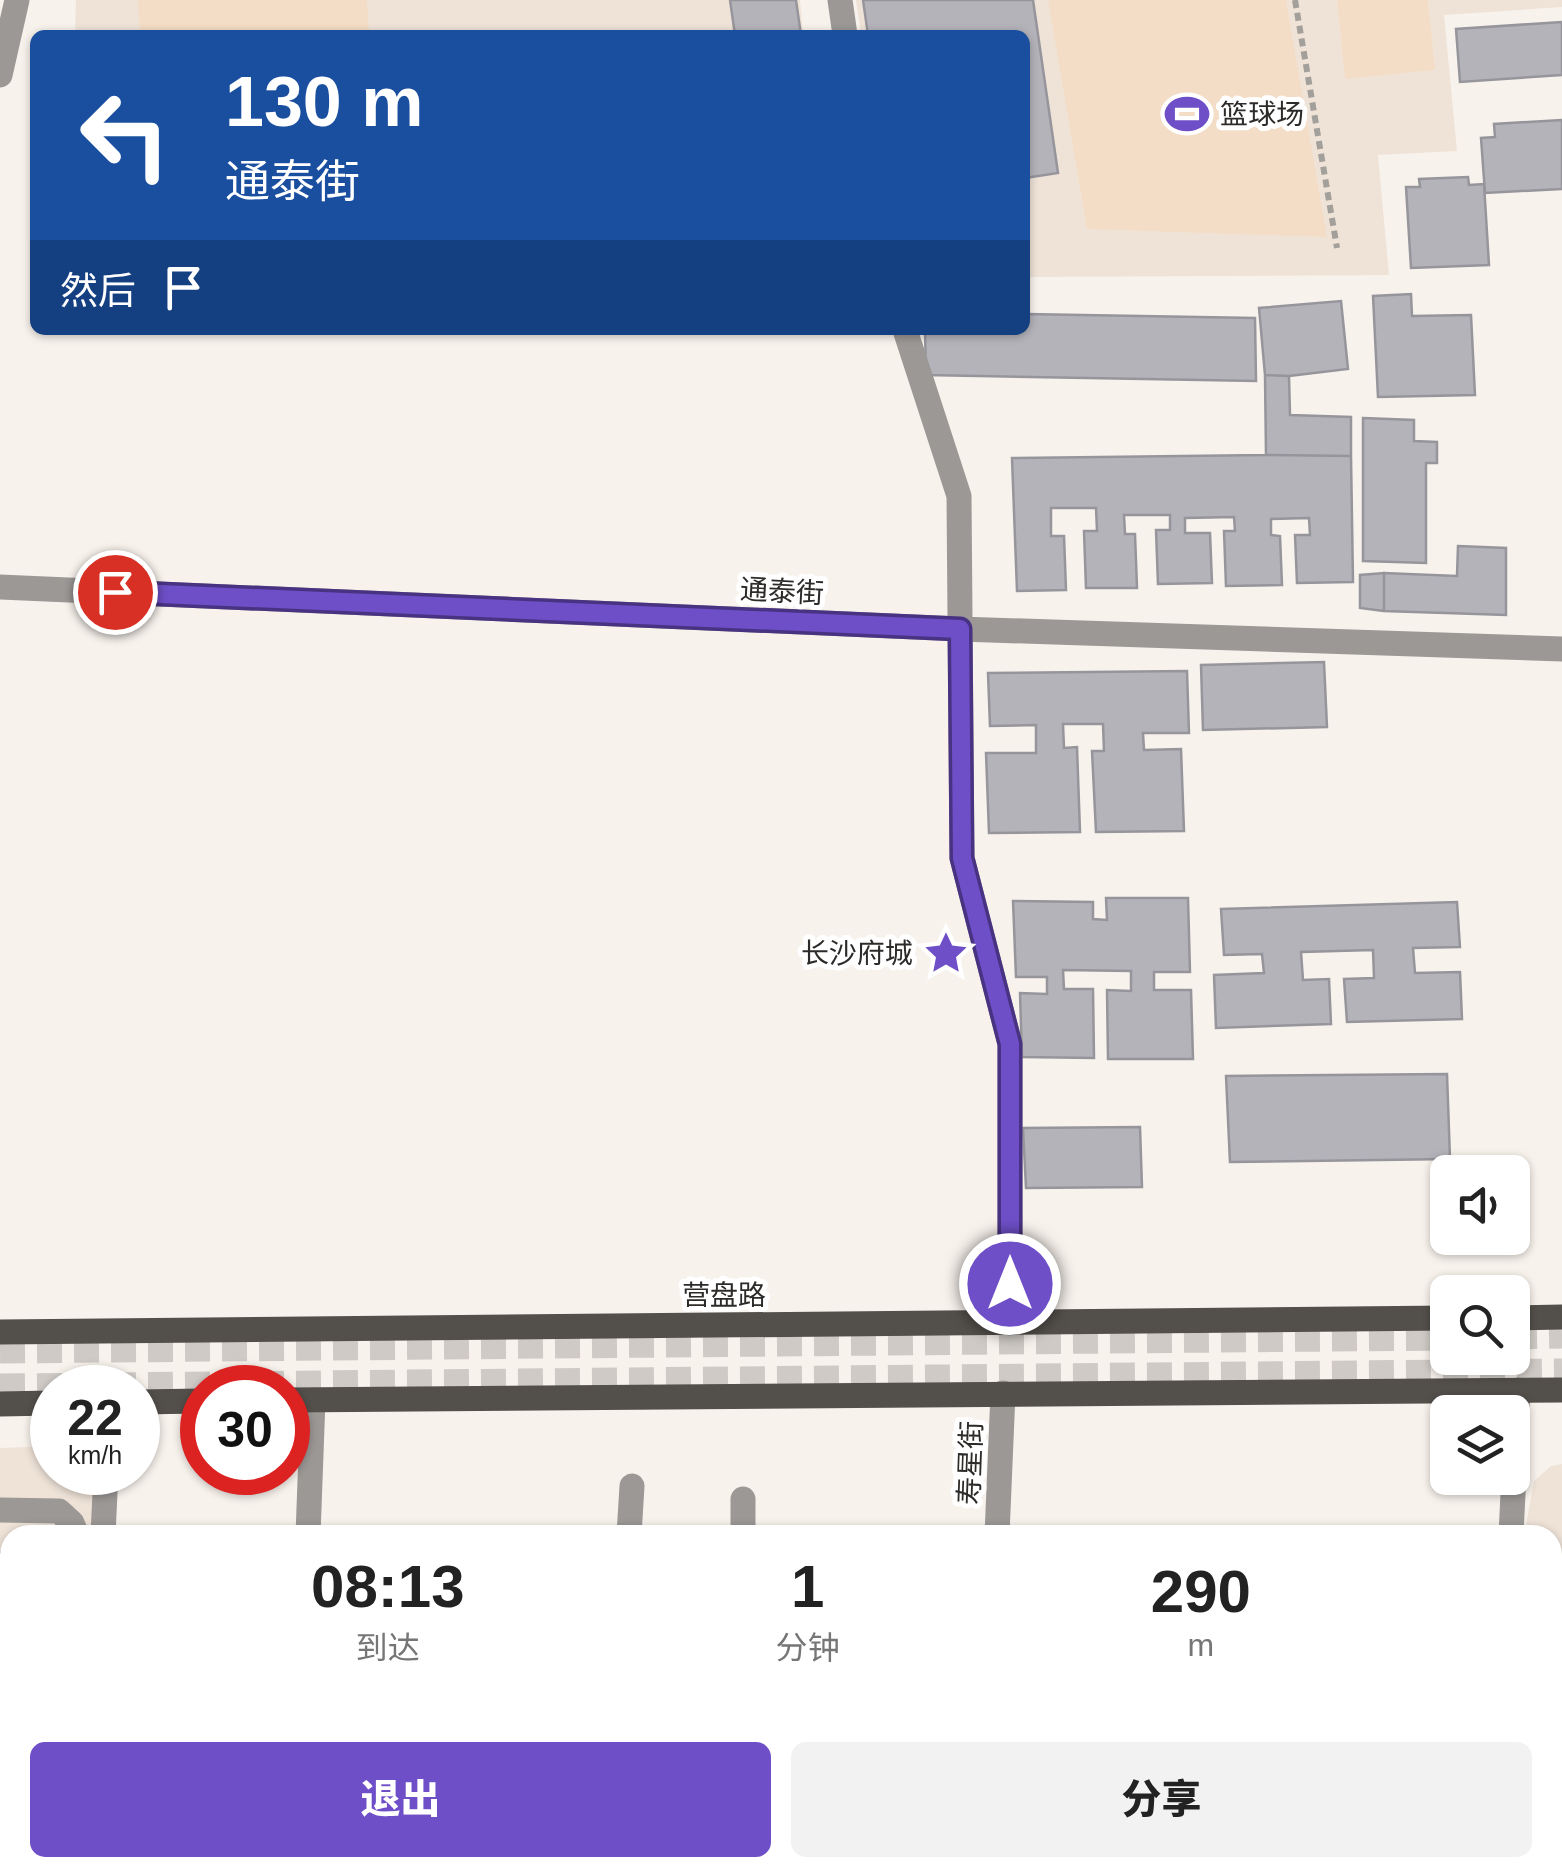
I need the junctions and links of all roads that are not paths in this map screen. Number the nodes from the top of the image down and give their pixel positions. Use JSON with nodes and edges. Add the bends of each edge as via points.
{"nodes":[{"id":1,"x":17,"y":0,"type":"edge"},
{"id":2,"x":840,"y":0,"type":"edge"},
{"id":3,"x":844,"y":30,"type":"edge"},
{"id":4,"x":0,"y":76,"type":"edge"},
{"id":5,"x":907,"y":335,"type":"edge"},
{"id":6,"x":0,"y":587,"type":"edge"},
{"id":7,"x":960,"y":629,"type":"junction"},
{"id":8,"x":1562,"y":649,"type":"edge"},
{"id":9,"x":1430,"y":1318,"type":"edge"},
{"id":10,"x":1530,"y":1318,"type":"edge"},
{"id":11,"x":1562,"y":1318,"type":"edge"},
{"id":12,"x":1010,"y":1322,"type":"junction"},
{"id":13,"x":0,"y":1332,"type":"edge"},
{"id":14,"x":1518,"y":1390,"type":"junction"},
{"id":15,"x":1562,"y":1390,"type":"edge"},
{"id":16,"x":1003,"y":1393,"type":"junction"},
{"id":17,"x":310,"y":1400,"type":"edge"},
{"id":18,"x":30,"y":1403,"type":"edge"},
{"id":19,"x":0,"y":1404,"type":"edge"},
{"id":20,"x":1562,"y":1405,"type":"edge"},
{"id":21,"x":632,"y":1486,"type":"dead end"},
{"id":22,"x":105,"y":1495,"type":"edge"},
{"id":23,"x":306,"y":1495,"type":"edge"},
{"id":24,"x":743,"y":1499,"type":"dead end"},
{"id":25,"x":0,"y":1510,"type":"edge"},
{"id":26,"x":73,"y":1525,"type":"edge"},
{"id":27,"x":103,"y":1525,"type":"edge"},
{"id":28,"x":307,"y":1525,"type":"edge"},
{"id":29,"x":630,"y":1525,"type":"edge"},
{"id":30,"x":742,"y":1525,"type":"edge"},
{"id":31,"x":998,"y":1525,"type":"edge"},
{"id":32,"x":1512,"y":1525,"type":"edge"}],
"edges":[{"from":1,"to":4,"type":"street"},
{"from":2,"to":3,"type":"street"},
{"from":5,"to":7,"type":"street","via":[[960,496]]},
{"from":6,"to":7,"type":"street","name":"通泰街"},
{"from":7,"to":8,"type":"street","name":"通泰街"},
{"from":7,"to":12,"type":"street","via":[[962,858],[1010,1044]]},
{"from":9,"to":12,"type":"main road","name":"营盘路"},
{"from":10,"to":11,"type":"main road"},
{"from":12,"to":13,"type":"main road","name":"营盘路"},
{"from":14,"to":15,"type":"main road"},
{"from":14,"to":16,"type":"main road"},
{"from":14,"to":20,"type":"main road"},
{"from":14,"to":32,"type":"street"},
{"from":16,"to":17,"type":"main road"},
{"from":16,"to":31,"type":"street","name":"寿星街"},
{"from":18,"to":19,"type":"main road"},
{"from":21,"to":29,"type":"street"},
{"from":22,"to":27,"type":"street"},
{"from":23,"to":28,"type":"street"},
{"from":24,"to":30,"type":"street"},
{"from":25,"to":26,"type":"street","via":[[58,1510]]}]}
